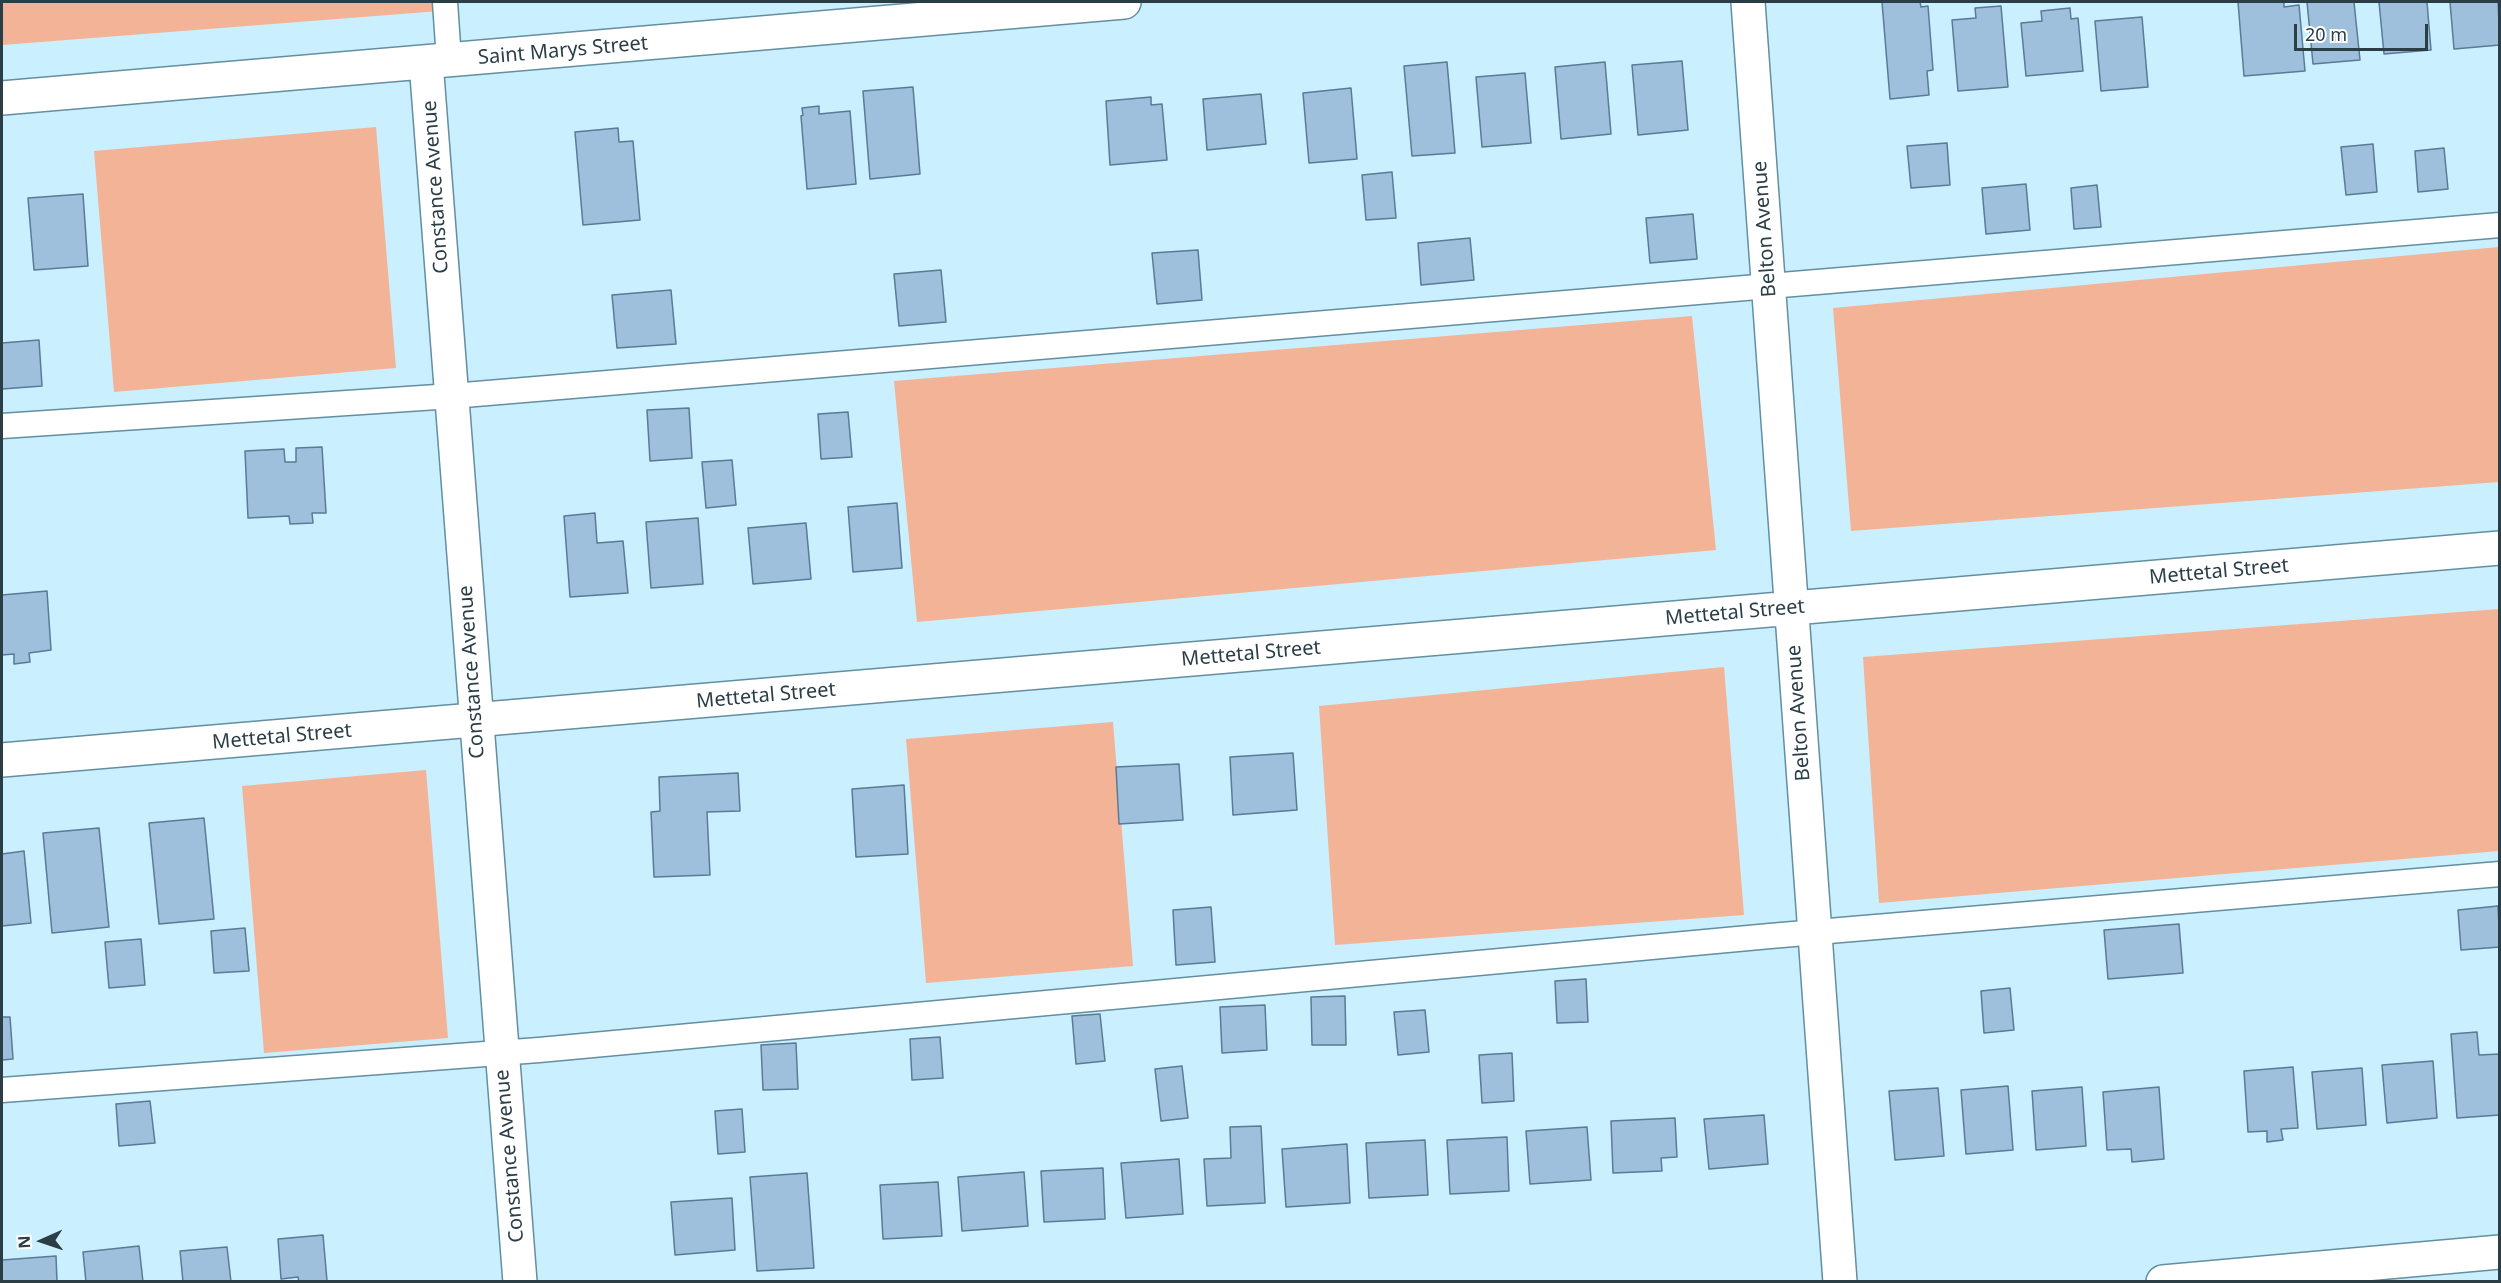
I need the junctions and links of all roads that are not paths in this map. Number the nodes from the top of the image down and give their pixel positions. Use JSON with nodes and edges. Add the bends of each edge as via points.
{"nodes":[{"id":1,"x":445,"y":2,"type":"edge"},
{"id":2,"x":1124,"y":2,"type":"edge"},
{"id":3,"x":1748,"y":2,"type":"edge"},
{"id":4,"x":437,"y":61,"type":"junction"},
{"id":5,"x":2,"y":98,"type":"edge"},
{"id":6,"x":2499,"y":225,"type":"edge"},
{"id":7,"x":1769,"y":287,"type":"junction"},
{"id":8,"x":452,"y":396,"type":"junction"},
{"id":9,"x":2,"y":426,"type":"edge"},
{"id":10,"x":2499,"y":548,"type":"edge"},
{"id":11,"x":1791,"y":609,"type":"junction"},
{"id":12,"x":476,"y":720,"type":"junction"},
{"id":13,"x":2,"y":760,"type":"edge"},
{"id":14,"x":2499,"y":874,"type":"edge"},
{"id":15,"x":1815,"y":932,"type":"junction"},
{"id":16,"x":502,"y":1053,"type":"junction"},
{"id":17,"x":2,"y":1090,"type":"edge"},
{"id":18,"x":2499,"y":1252,"type":"edge"},
{"id":19,"x":520,"y":1281,"type":"edge"},
{"id":20,"x":1840,"y":1281,"type":"edge"},
{"id":21,"x":2163,"y":1281,"type":"edge"}],
"edges":[{"from":1,"to":4,"type":"lane"},
{"from":2,"to":4,"type":"street","name":"Saint Marys Street"},
{"from":3,"to":7,"type":"street","name":"Belton Avenue"},
{"from":4,"to":5,"type":"street","name":"Saint Marys Street"},
{"from":4,"to":8,"type":"street","name":"Constance Avenue"},
{"from":6,"to":7,"type":"lane"},
{"from":7,"to":8,"type":"lane"},
{"from":7,"to":11,"type":"street","name":"Belton Avenue"},
{"from":8,"to":9,"type":"lane"},
{"from":8,"to":12,"type":"street","name":"Constance Avenue"},
{"from":10,"to":11,"type":"street","name":"Mettetal Street"},
{"from":11,"to":12,"type":"street","name":"Mettetal Street"},
{"from":11,"to":15,"type":"street","name":"Belton Avenue"},
{"from":12,"to":13,"type":"street","name":"Mettetal Street"},
{"from":12,"to":16,"type":"street","name":"Constance Avenue"},
{"from":14,"to":15,"type":"lane"},
{"from":15,"to":16,"type":"lane"},
{"from":15,"to":20,"type":"street","name":"Belton Avenue"},
{"from":16,"to":17,"type":"lane"},
{"from":16,"to":19,"type":"street","name":"Constance Avenue"},
{"from":18,"to":21,"type":"street"}]}
